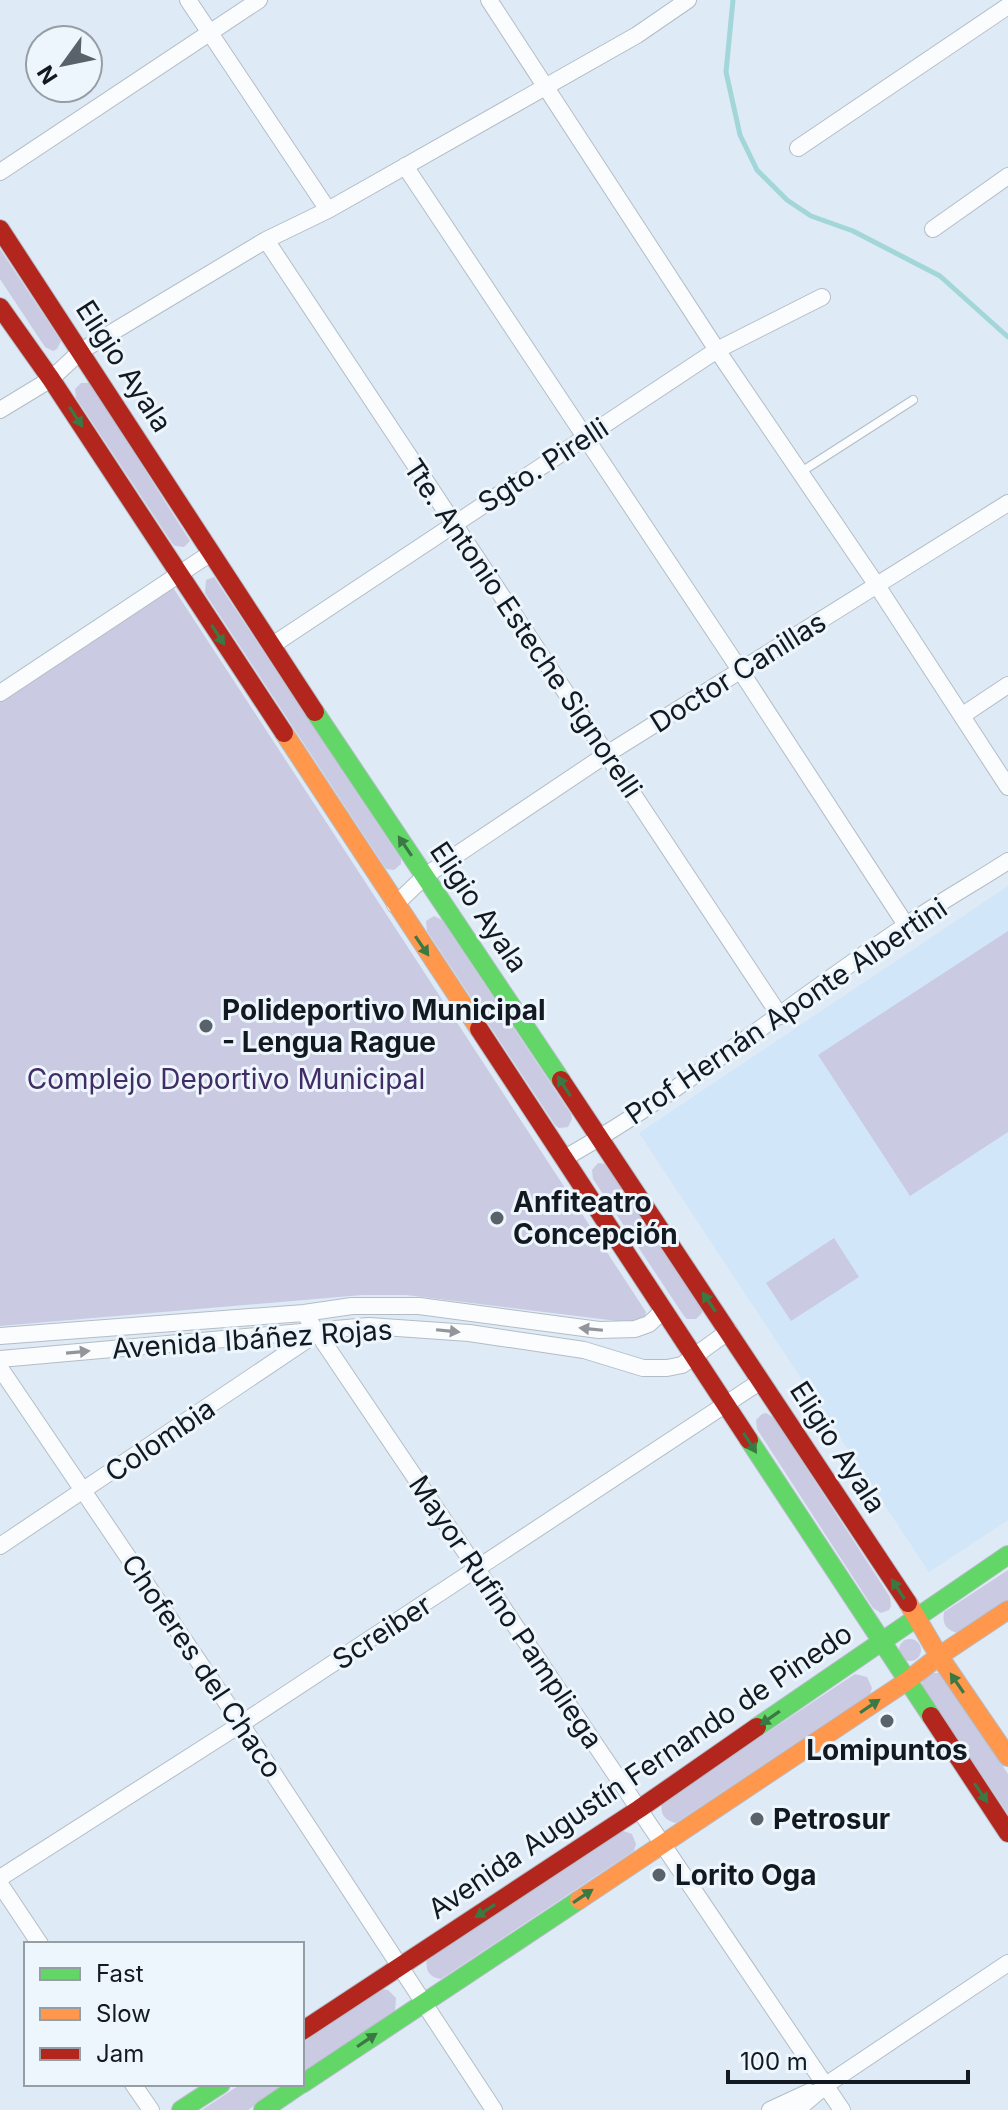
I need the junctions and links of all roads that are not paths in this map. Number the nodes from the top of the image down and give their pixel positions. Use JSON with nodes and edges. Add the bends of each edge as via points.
{"nodes":[{"id":1,"x":188,"y":0,"type":"edge"},
{"id":2,"x":259,"y":0,"type":"edge"},
{"id":3,"x":489,"y":0,"type":"edge"},
{"id":4,"x":688,"y":0,"type":"edge"},
{"id":5,"x":1008,"y":6,"type":"edge"},
{"id":6,"x":210,"y":32,"type":"junction"},
{"id":7,"x":545,"y":86,"type":"junction"},
{"id":8,"x":798,"y":148,"type":"dead end"},
{"id":9,"x":405,"y":166,"type":"junction"},
{"id":10,"x":0,"y":172,"type":"edge"},
{"id":11,"x":1008,"y":176,"type":"edge"},
{"id":12,"x":328,"y":210,"type":"junction"},
{"id":13,"x":0,"y":229,"type":"edge"},
{"id":14,"x":933,"y":229,"type":"dead end"},
{"id":15,"x":266,"y":240,"type":"junction"},
{"id":16,"x":822,"y":297,"type":"dead end"},
{"id":17,"x":0,"y":307,"type":"edge"},
{"id":18,"x":717,"y":350,"type":"junction"},
{"id":19,"x":81,"y":351,"type":"junction"},
{"id":20,"x":51,"y":379,"type":"junction"},
{"id":21,"x":913,"y":400,"type":"dead end"},
{"id":22,"x":0,"y":410,"type":"edge"},
{"id":23,"x":586,"y":438,"type":"junction"},
{"id":24,"x":801,"y":472,"type":"junction"},
{"id":25,"x":1008,"y":503,"type":"edge"},
{"id":26,"x":454,"y":523,"type":"junction"},
{"id":27,"x":211,"y":553,"type":"junction"},
{"id":28,"x":179,"y":575,"type":"junction"},
{"id":29,"x":876,"y":584,"type":"junction"},
{"id":30,"x":271,"y":646,"type":"junction"},
{"id":31,"x":740,"y":670,"type":"junction"},
{"id":32,"x":1008,"y":685,"type":"edge"},
{"id":33,"x":0,"y":693,"type":"edge"},
{"id":34,"x":963,"y":715,"type":"junction"},
{"id":35,"x":607,"y":754,"type":"junction"},
{"id":36,"x":1008,"y":787,"type":"edge"},
{"id":37,"x":1008,"y":861,"type":"edge"},
{"id":38,"x":425,"y":876,"type":"junction"},
{"id":39,"x":395,"y":905,"type":"junction"},
{"id":40,"x":906,"y":925,"type":"junction"},
{"id":41,"x":780,"y":1016,"type":"junction"},
{"id":42,"x":599,"y":1139,"type":"junction"},
{"id":43,"x":563,"y":1159,"type":"junction"},
{"id":44,"x":663,"y":1311,"type":"junction"},
{"id":45,"x":304,"y":1313,"type":"junction"},
{"id":46,"x":729,"y":1331,"type":"junction"},
{"id":47,"x":318,"y":1332,"type":"junction"},
{"id":48,"x":0,"y":1336,"type":"edge"},
{"id":49,"x":693,"y":1356,"type":"junction"},
{"id":50,"x":0,"y":1359,"type":"edge"},
{"id":51,"x":0,"y":1368,"type":"edge"},
{"id":52,"x":761,"y":1381,"type":"junction"},
{"id":53,"x":725,"y":1404,"type":"junction"},
{"id":54,"x":84,"y":1491,"type":"junction"},
{"id":55,"x":0,"y":1546,"type":"edge"},
{"id":56,"x":1008,"y":1555,"type":"edge"},
{"id":57,"x":478,"y":1569,"type":"junction"},
{"id":58,"x":1008,"y":1610,"type":"edge"},
{"id":59,"x":916,"y":1616,"type":"junction"},
{"id":60,"x":880,"y":1642,"type":"junction"},
{"id":61,"x":939,"y":1656,"type":"junction"},
{"id":62,"x":907,"y":1681,"type":"junction"},
{"id":63,"x":241,"y":1724,"type":"junction"},
{"id":64,"x":1008,"y":1757,"type":"edge"},
{"id":65,"x":639,"y":1809,"type":"junction"},
{"id":66,"x":1008,"y":1833,"type":"edge"},
{"id":67,"x":662,"y":1843,"type":"junction"},
{"id":68,"x":0,"y":1881,"type":"edge"},
{"id":69,"x":39,"y":1942,"type":"edge"},
{"id":70,"x":1008,"y":1963,"type":"edge"},
{"id":71,"x":401,"y":1966,"type":"junction"},
{"id":72,"x":424,"y":2002,"type":"junction"},
{"id":73,"x":304,"y":2030,"type":"edge"},
{"id":74,"x":304,"y":2083,"type":"edge"},
{"id":75,"x":826,"y":2085,"type":"junction"},
{"id":76,"x":134,"y":2086,"type":"edge"},
{"id":77,"x":218,"y":2086,"type":"edge"},
{"id":78,"x":299,"y":2086,"type":"edge"},
{"id":79,"x":151,"y":2110,"type":"edge"},
{"id":80,"x":181,"y":2110,"type":"edge"},
{"id":81,"x":263,"y":2110,"type":"edge"},
{"id":82,"x":494,"y":2110,"type":"edge"},
{"id":83,"x":770,"y":2110,"type":"edge"},
{"id":84,"x":797,"y":2110,"type":"edge"},
{"id":85,"x":842,"y":2110,"type":"edge"}],
"edges":[{"from":1,"to":6,"type":"street"},
{"from":2,"to":6,"type":"street"},
{"from":3,"to":7,"type":"street"},
{"from":4,"to":7,"type":"street"},
{"from":5,"to":8,"type":"street"},
{"from":6,"to":10,"type":"street"},
{"from":6,"to":12,"type":"street"},
{"from":7,"to":9,"type":"street"},
{"from":7,"to":18,"type":"street"},
{"from":9,"to":12,"type":"street"},
{"from":9,"to":23,"type":"street"},
{"from":11,"to":14,"type":"street"},
{"from":12,"to":15,"type":"street"},
{"from":13,"to":19,"type":"street","name":"Eligio Ayala"},
{"from":15,"to":19,"type":"street"},
{"from":15,"to":26,"type":"street","name":"Tte. Antonio Esteche Signorelli"},
{"from":16,"to":18,"type":"street","name":"Sgto. Pirelli"},
{"from":17,"to":20,"type":"street"},
{"from":18,"to":23,"type":"street","name":"Sgto. Pirelli"},
{"from":18,"to":24,"type":"street"},
{"from":19,"to":20,"type":"street"},
{"from":19,"to":27,"type":"street","name":"Eligio Ayala"},
{"from":20,"to":22,"type":"street"},
{"from":20,"to":28,"type":"street","one_way":true},
{"from":21,"to":24,"type":"lane"},
{"from":23,"to":26,"type":"street","name":"Sgto. Pirelli"},
{"from":23,"to":31,"type":"street"},
{"from":24,"to":29,"type":"street"},
{"from":25,"to":29,"type":"street","name":"Doctor Canillas"},
{"from":26,"to":30,"type":"street","name":"Sgto. Pirelli"},
{"from":26,"to":35,"type":"street","name":"Tte. Antonio Esteche Signorelli"},
{"from":27,"to":28,"type":"street"},
{"from":27,"to":30,"type":"street","name":"Eligio Ayala"},
{"from":28,"to":33,"type":"street"},
{"from":28,"to":39,"type":"street","one_way":true},
{"from":29,"to":31,"type":"street","name":"Doctor Canillas"},
{"from":29,"to":34,"type":"street"},
{"from":38,"to":30,"type":"street","name":"Eligio Ayala","one_way":true},
{"from":31,"to":35,"type":"street","name":"Doctor Canillas"},
{"from":31,"to":40,"type":"street"},
{"from":32,"to":34,"type":"street"},
{"from":34,"to":36,"type":"street"},
{"from":35,"to":38,"type":"street","name":"Doctor Canillas"},
{"from":35,"to":41,"type":"street","name":"Tte. Antonio Esteche Signorelli"},
{"from":37,"to":40,"type":"street","name":"Prof Hernán Aponte Albertini"},
{"from":38,"to":39,"type":"street","name":"Doctor Canillas"},
{"from":42,"to":38,"type":"street","name":"Eligio Ayala","one_way":true},
{"from":39,"to":43,"type":"street","one_way":true},
{"from":40,"to":41,"type":"street","name":"Prof Hernán Aponte Albertini"},
{"from":41,"to":42,"type":"street","name":"Prof Hernán Aponte Albertini"},
{"from":42,"to":43,"type":"street","name":"Prof Hernán Aponte Albertini"},
{"from":46,"to":42,"type":"street","name":"Eligio Ayala","one_way":true},
{"from":43,"to":44,"type":"street"},
{"from":44,"to":45,"type":"street","name":"Avenida Ibáñez Rojas","one_way":true,"via":[[635,1329],[599,1330],[419,1306],[352,1306]]},
{"from":44,"to":49,"type":"street"},
{"from":45,"to":47,"type":"street","name":"Mayor Rufino Pampliega"},
{"from":45,"to":48,"type":"street","name":"Avenida Ibáñez Rojas"},
{"from":46,"to":49,"type":"street","name":"Avenida Ibáñez Rojas"},
{"from":46,"to":52,"type":"street","name":"Eligio Ayala"},
{"from":47,"to":49,"type":"street","name":"Avenida Ibáñez Rojas","one_way":true,"via":[[369,1326],[469,1333],[584,1350],[643,1368],[682,1365]]},
{"from":50,"to":47,"type":"street","name":"Avenida Ibáñez Rojas","one_way":true},
{"from":47,"to":54,"type":"street","name":"Colombia"},
{"from":47,"to":57,"type":"street","name":"Mayor Rufino Pampliega"},
{"from":49,"to":53,"type":"street"},
{"from":51,"to":54,"type":"street","name":"Choferes del Chaco"},
{"from":52,"to":53,"type":"street","name":"Screiber"},
{"from":59,"to":52,"type":"street","name":"Eligio Ayala","one_way":true},
{"from":53,"to":57,"type":"street","name":"Screiber"},
{"from":53,"to":60,"type":"street","one_way":true},
{"from":54,"to":55,"type":"street","name":"Colombia"},
{"from":54,"to":63,"type":"street","name":"Choferes del Chaco"},
{"from":56,"to":59,"type":"street","name":"Avenida Augustín Fernando de Pinedo"},
{"from":57,"to":63,"type":"street","name":"Screiber"},
{"from":57,"to":65,"type":"street","name":"Mayor Rufino Pampliega"},
{"from":58,"to":61,"type":"street"},
{"from":59,"to":60,"type":"street","name":"Avenida Augustín Fernando de Pinedo"},
{"from":59,"to":61,"type":"street","name":"Eligio Ayala"},
{"from":60,"to":62,"type":"street"},
{"from":60,"to":65,"type":"street","name":"Avenida Augustín Fernando de Pinedo","one_way":true},
{"from":61,"to":62,"type":"street"},
{"from":64,"to":61,"type":"street","name":"Eligio Ayala","one_way":true},
{"from":62,"to":66,"type":"street","one_way":true},
{"from":67,"to":62,"type":"street","one_way":true},
{"from":63,"to":68,"type":"street","name":"Screiber"},
{"from":63,"to":71,"type":"street","name":"Choferes del Chaco"},
{"from":65,"to":67,"type":"street","name":"Mayor Rufino Pampliega"},
{"from":65,"to":71,"type":"street","name":"Avenida Augustín Fernando de Pinedo","one_way":true},
{"from":72,"to":67,"type":"street","one_way":true},
{"from":67,"to":75,"type":"street","name":"Mayor Rufino Pampliega"},
{"from":68,"to":69,"type":"street"},
{"from":70,"to":75,"type":"street"},
{"from":71,"to":72,"type":"street","name":"Choferes del Chaco"},
{"from":71,"to":73,"type":"street","name":"Avenida Augustín Fernando de Pinedo"},
{"from":74,"to":72,"type":"street","one_way":true},
{"from":72,"to":82,"type":"street","name":"Choferes del Chaco"},
{"from":75,"to":83,"type":"street"},
{"from":75,"to":84,"type":"street"},
{"from":75,"to":85,"type":"street","name":"Mayor Rufino Pampliega"},
{"from":76,"to":79,"type":"street"},
{"from":77,"to":80,"type":"street"},
{"from":78,"to":81,"type":"street"}]}
